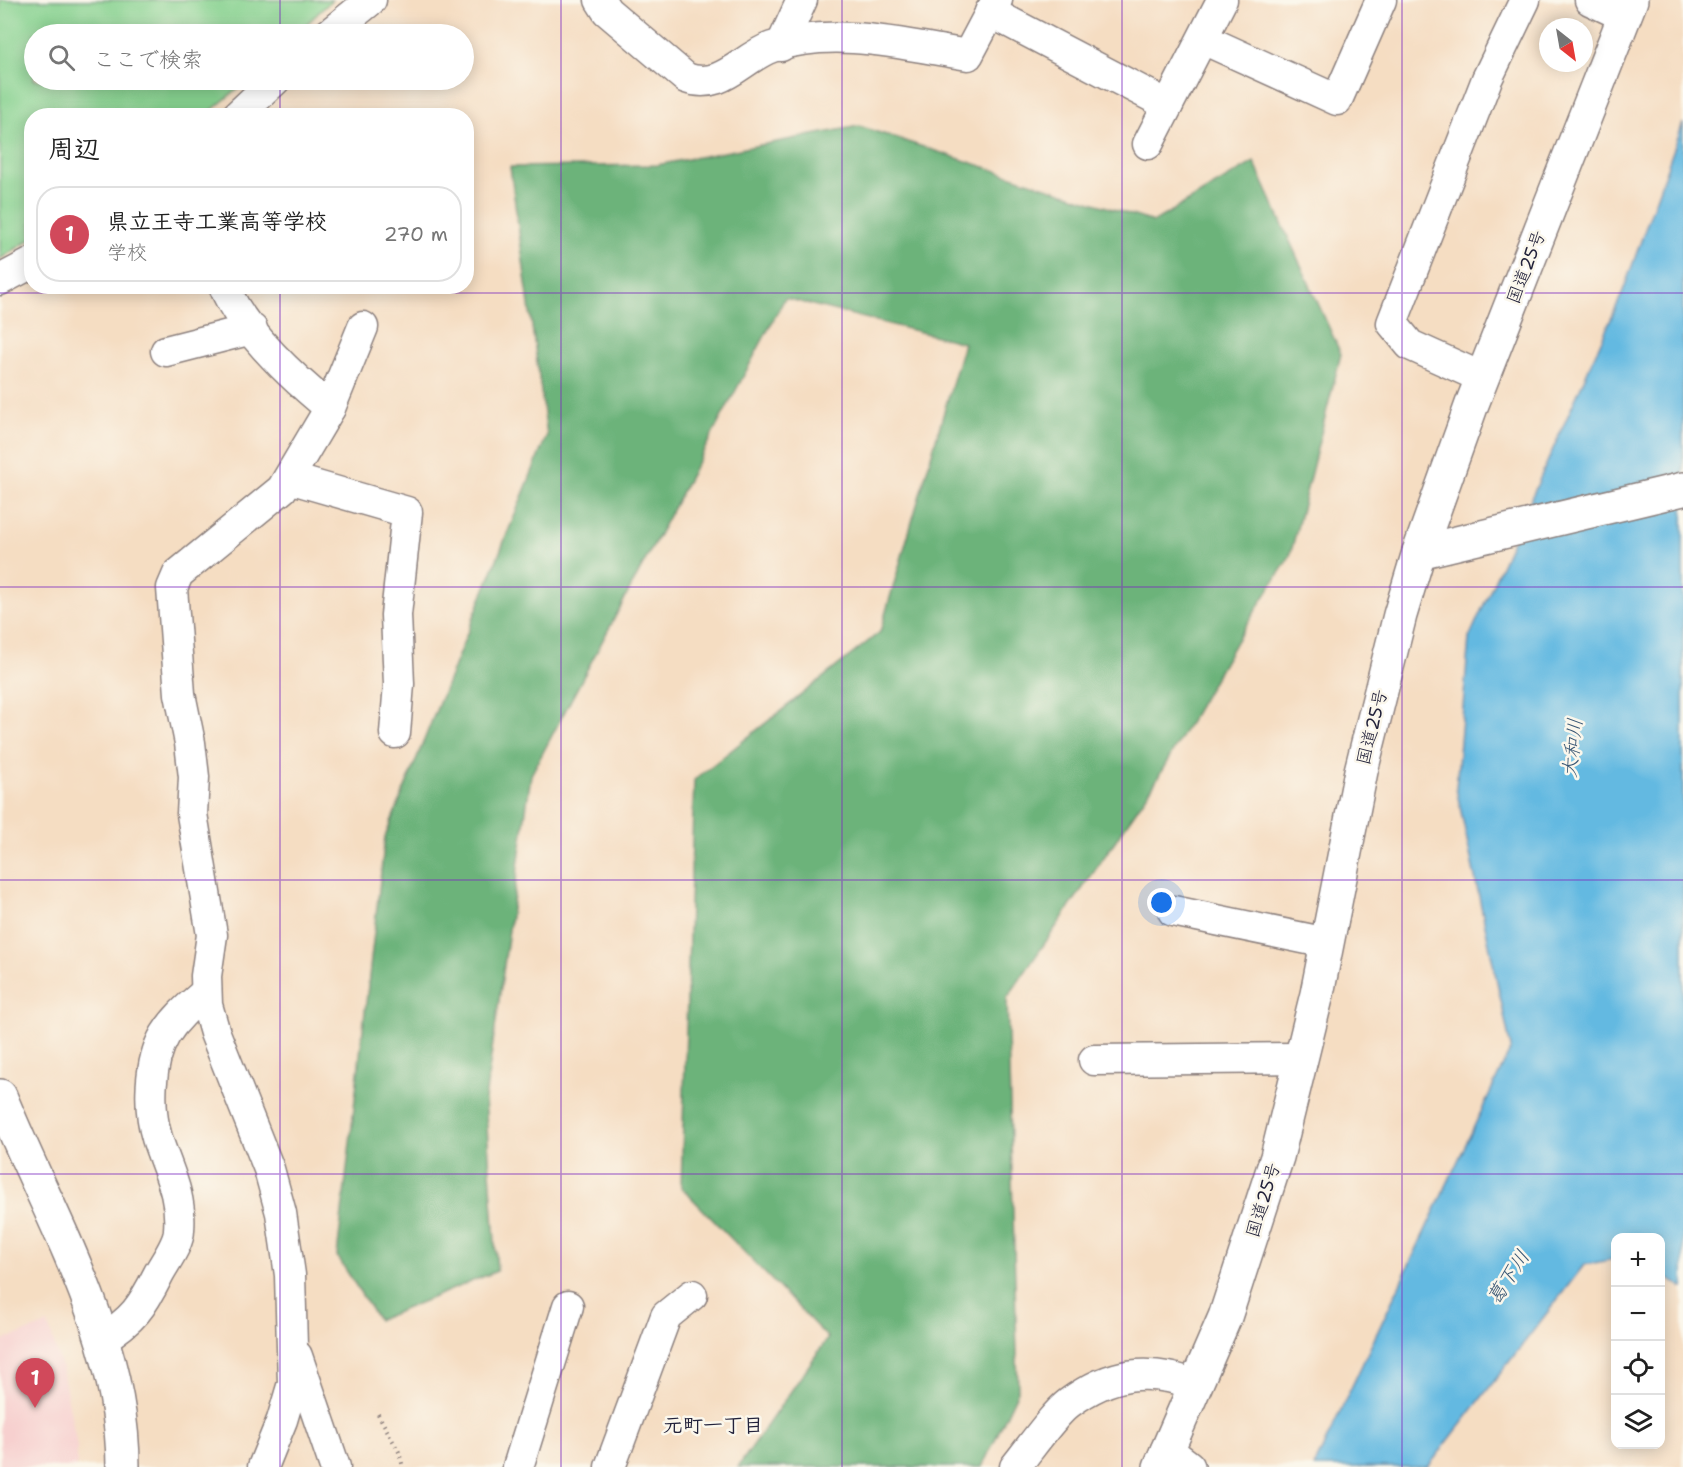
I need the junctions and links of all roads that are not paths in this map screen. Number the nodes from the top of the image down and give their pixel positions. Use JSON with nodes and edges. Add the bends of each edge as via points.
{"nodes":[{"id":1,"x":371,"y":0,"type":"edge"},
{"id":2,"x":600,"y":0,"type":"edge"},
{"id":3,"x":802,"y":0,"type":"edge"},
{"id":4,"x":1222,"y":0,"type":"edge"},
{"id":5,"x":1381,"y":0,"type":"edge"},
{"id":6,"x":1525,"y":0,"type":"edge"},
{"id":7,"x":1590,"y":0,"type":"edge"},
{"id":8,"x":993,"y":6,"type":"edge"},
{"id":9,"x":1628,"y":8,"type":"edge"},
{"id":10,"x":342,"y":24,"type":"edge"},
{"id":11,"x":1203,"y":39,"type":"junction"},
{"id":12,"x":781,"y":46,"type":"junction"},
{"id":13,"x":264,"y":90,"type":"edge"},
{"id":14,"x":1168,"y":105,"type":"junction"},
{"id":15,"x":245,"y":108,"type":"edge"},
{"id":16,"x":1148,"y":144,"type":"dead end"},
{"id":17,"x":24,"y":267,"type":"edge"},
{"id":18,"x":0,"y":280,"type":"edge"},
{"id":19,"x":228,"y":294,"type":"edge"},
{"id":20,"x":363,"y":327,"type":"dead end"},
{"id":21,"x":252,"y":329,"type":"junction"},
{"id":22,"x":166,"y":351,"type":"dead end"},
{"id":23,"x":1483,"y":378,"type":"junction"},
{"id":24,"x":330,"y":408,"type":"junction"},
{"id":25,"x":289,"y":478,"type":"junction"},
{"id":26,"x":1683,"y":489,"type":"edge"},
{"id":27,"x":1419,"y":552,"type":"junction"},
{"id":28,"x":395,"y":733,"type":"dead end"},
{"id":29,"x":1173,"y":911,"type":"dead end"},
{"id":30,"x":1327,"y":943,"type":"junction"},
{"id":31,"x":206,"y":992,"type":"junction"},
{"id":32,"x":1302,"y":1058,"type":"junction"},
{"id":33,"x":1094,"y":1060,"type":"dead end"},
{"id":34,"x":0,"y":1096,"type":"edge"},
{"id":35,"x":7,"y":1130,"type":"edge"},
{"id":36,"x":692,"y":1295,"type":"dead end"},
{"id":37,"x":568,"y":1306,"type":"dead end"},
{"id":38,"x":102,"y":1339,"type":"junction"},
{"id":39,"x":294,"y":1350,"type":"junction"},
{"id":40,"x":1196,"y":1385,"type":"junction"},
{"id":41,"x":525,"y":1462,"type":"edge"},
{"id":42,"x":1172,"y":1462,"type":"edge"},
{"id":43,"x":123,"y":1467,"type":"edge"},
{"id":44,"x":262,"y":1467,"type":"edge"},
{"id":45,"x":335,"y":1467,"type":"edge"},
{"id":46,"x":610,"y":1467,"type":"edge"},
{"id":47,"x":1015,"y":1467,"type":"edge"}],
"edges":[{"from":1,"to":10,"type":"street"},
{"from":2,"to":12,"type":"street","via":[[607,11],[686,78],[700,83],[717,80],[772,47]]},
{"from":3,"to":12,"type":"street"},
{"from":4,"to":11,"type":"street"},
{"from":5,"to":11,"type":"street","via":[[1337,100]]},
{"from":6,"to":23,"type":"street","via":[[1487,79],[1392,323],[1410,345]]},
{"from":7,"to":9,"type":"street"},
{"from":8,"to":12,"type":"street","via":[[968,55],[838,37]]},
{"from":8,"to":14,"type":"street"},
{"from":9,"to":23,"type":"main road","name":"国道25号"},
{"from":11,"to":14,"type":"street"},
{"from":13,"to":15,"type":"street"},
{"from":14,"to":16,"type":"street"},
{"from":17,"to":18,"type":"street"},
{"from":19,"to":21,"type":"street"},
{"from":20,"to":24,"type":"street"},
{"from":21,"to":22,"type":"street"},
{"from":21,"to":24,"type":"street","via":[[297,381]]},
{"from":23,"to":27,"type":"main road","name":"国道25号"},
{"from":24,"to":25,"type":"street"},
{"from":25,"to":28,"type":"street","via":[[407,512],[396,615],[399,684]]},
{"from":25,"to":31,"type":"street","via":[[261,508],[178,574],[172,588],[180,694],[194,777],[192,814],[212,935]]},
{"from":26,"to":27,"type":"main road"},
{"from":27,"to":30,"type":"main road","name":"国道25号","via":[[1361,771]]},
{"from":29,"to":30,"type":"street"},
{"from":30,"to":32,"type":"main road","name":"国道25号"},
{"from":31,"to":38,"type":"street","via":[[181,1013],[164,1036],[155,1066],[151,1107],[157,1137],[173,1177],[180,1233],[140,1310]]},
{"from":31,"to":39,"type":"street","via":[[215,1033],[269,1169],[281,1214],[290,1275]]},
{"from":32,"to":33,"type":"street"},
{"from":32,"to":40,"type":"main road","name":"国道25号","via":[[1247,1251]]},
{"from":34,"to":35,"type":"main road"},
{"from":35,"to":38,"type":"main road","via":[[78,1275]]},
{"from":36,"to":46,"type":"street","via":[[666,1316]]},
{"from":37,"to":41,"type":"street"},
{"from":38,"to":43,"type":"main road","via":[[116,1394]]},
{"from":39,"to":44,"type":"street","via":[[293,1383]]},
{"from":39,"to":45,"type":"street"},
{"from":40,"to":42,"type":"main road","name":"国道25号"},
{"from":40,"to":47,"type":"street","via":[[1169,1375],[1117,1377],[1068,1403]]}]}
